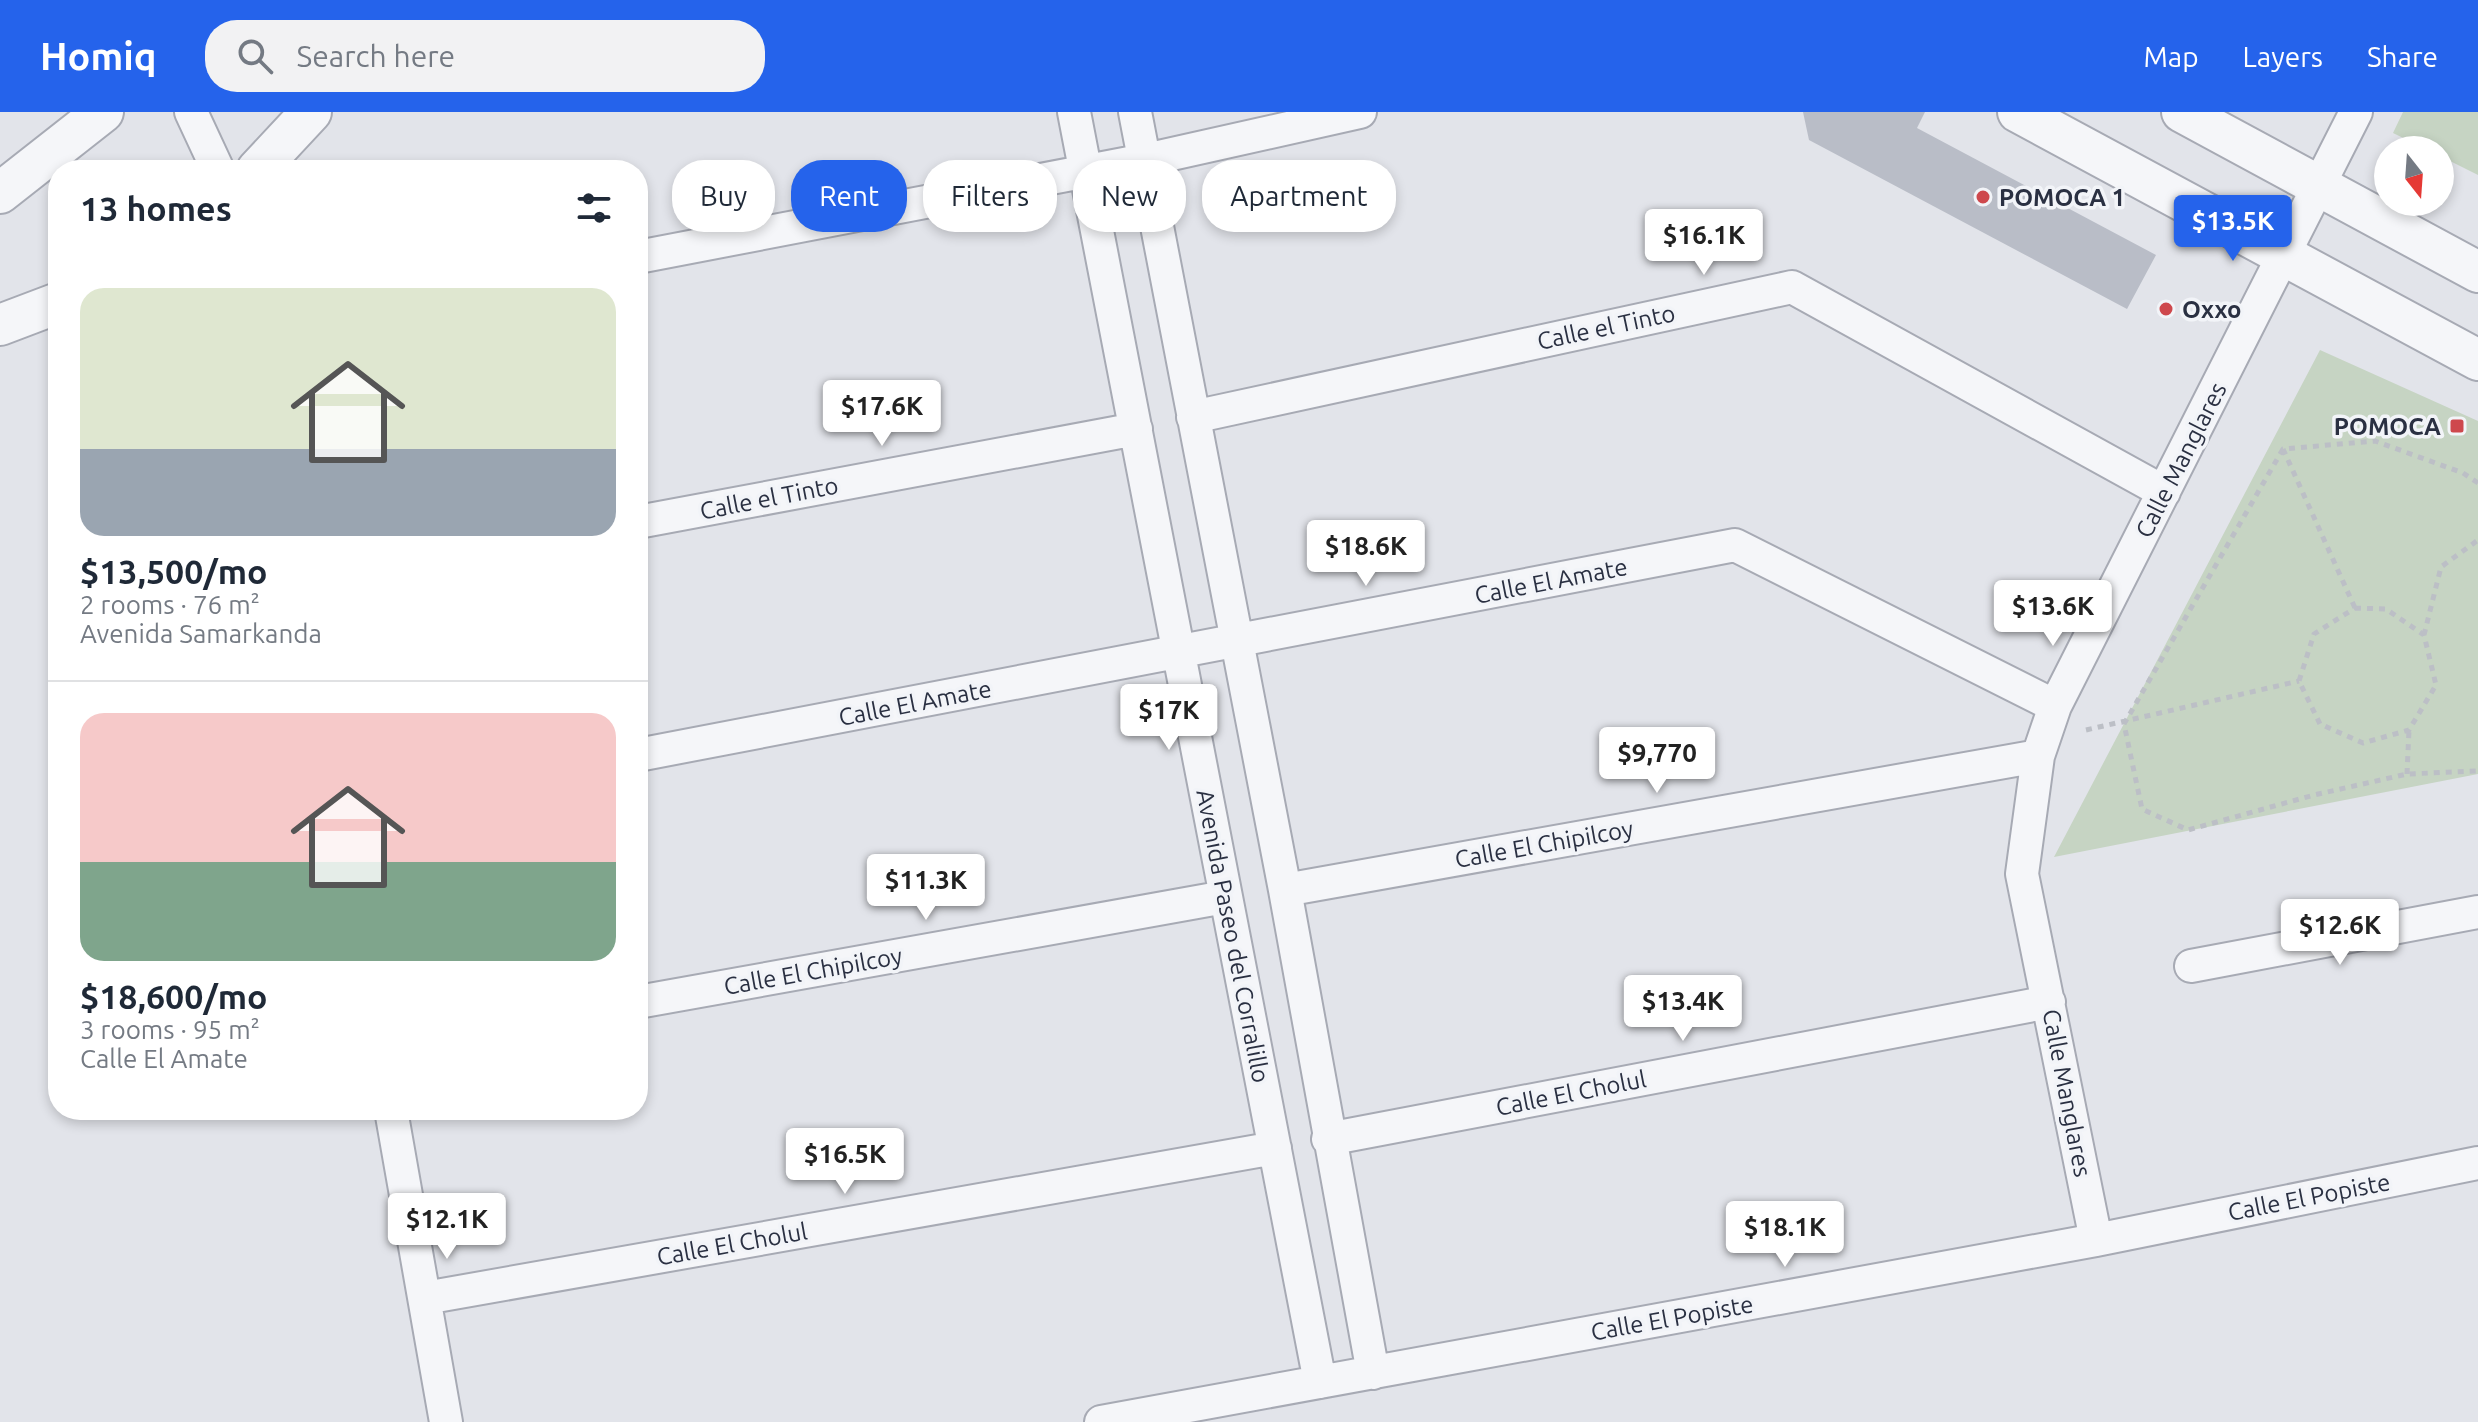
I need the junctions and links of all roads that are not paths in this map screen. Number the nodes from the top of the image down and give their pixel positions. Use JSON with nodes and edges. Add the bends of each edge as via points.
{"nodes":[{"id":1,"x":103,"y":112,"type":"edge"},
{"id":2,"x":191,"y":112,"type":"edge"},
{"id":3,"x":311,"y":112,"type":"edge"},
{"id":4,"x":1074,"y":112,"type":"edge"},
{"id":5,"x":1135,"y":112,"type":"edge"},
{"id":6,"x":1360,"y":112,"type":"edge"},
{"id":7,"x":2018,"y":112,"type":"edge"},
{"id":8,"x":2182,"y":112,"type":"edge"},
{"id":9,"x":2356,"y":112,"type":"edge"},
{"id":10,"x":213,"y":160,"type":"edge"},
{"id":11,"x":266,"y":160,"type":"edge"},
{"id":12,"x":1084,"y":160,"type":"edge"},
{"id":13,"x":1145,"y":160,"type":"joint"},
{"id":14,"x":1073,"y":173,"type":"edge"},
{"id":15,"x":2318,"y":188,"type":"junction"},
{"id":16,"x":0,"y":193,"type":"edge"},
{"id":17,"x":1098,"y":232,"type":"edge"},
{"id":18,"x":1158,"y":232,"type":"edge"},
{"id":19,"x":2285,"y":254,"type":"junction"},
{"id":20,"x":648,"y":255,"type":"edge"},
{"id":21,"x":2478,"y":272,"type":"edge"},
{"id":22,"x":2478,"y":360,"type":"edge"},
{"id":23,"x":1193,"y":417,"type":"junction"},
{"id":24,"x":1136,"y":429,"type":"junction"},
{"id":25,"x":2164,"y":492,"type":"junction"},
{"id":26,"x":648,"y":520,"type":"edge"},
{"id":27,"x":1235,"y":642,"type":"junction"},
{"id":28,"x":1179,"y":653,"type":"junction"},
{"id":29,"x":2055,"y":706,"type":"junction"},
{"id":30,"x":648,"y":753,"type":"edge"},
{"id":31,"x":2038,"y":756,"type":"junction"},
{"id":32,"x":1285,"y":890,"type":"junction"},
{"id":33,"x":1225,"y":897,"type":"junction"},
{"id":34,"x":2478,"y":912,"type":"edge"},
{"id":35,"x":2191,"y":966,"type":"dead end"},
{"id":36,"x":648,"y":1000,"type":"edge"},
{"id":37,"x":2049,"y":1002,"type":"junction"},
{"id":38,"x":393,"y":1120,"type":"edge"},
{"id":39,"x":1328,"y":1139,"type":"junction"},
{"id":40,"x":1275,"y":1148,"type":"junction"},
{"id":41,"x":2478,"y":1163,"type":"edge"},
{"id":42,"x":2096,"y":1240,"type":"junction"},
{"id":43,"x":425,"y":1298,"type":"junction"},
{"id":44,"x":1373,"y":1373,"type":"junction"},
{"id":45,"x":1320,"y":1382,"type":"junction"},
{"id":46,"x":446,"y":1422,"type":"edge"},
{"id":47,"x":1101,"y":1422,"type":"edge"}],
"edges":[{"from":1,"to":16,"type":"street"},
{"from":2,"to":10,"type":"street"},
{"from":3,"to":11,"type":"street"},
{"from":4,"to":12,"type":"street","name":"Avenida Paseo del Corralillo"},
{"from":5,"to":13,"type":"street"},
{"from":6,"to":13,"type":"street"},
{"from":7,"to":19,"type":"street"},
{"from":8,"to":15,"type":"street"},
{"from":9,"to":15,"type":"street","name":"Calle Manglares"},
{"from":14,"to":20,"type":"street"},
{"from":15,"to":19,"type":"street","name":"Calle Manglares"},
{"from":15,"to":21,"type":"street"},
{"from":17,"to":24,"type":"street","name":"Avenida Paseo del Corralillo"},
{"from":18,"to":23,"type":"street"},
{"from":19,"to":22,"type":"street"},
{"from":19,"to":25,"type":"street","name":"Calle Manglares"},
{"from":23,"to":25,"type":"street","name":"Calle el Tinto","via":[[1792,287]]},
{"from":23,"to":27,"type":"street"},
{"from":24,"to":26,"type":"street","name":"Calle el Tinto"},
{"from":24,"to":28,"type":"street","name":"Avenida Paseo del Corralillo"},
{"from":25,"to":29,"type":"street","name":"Calle Manglares"},
{"from":27,"to":28,"type":"street","name":"Calle El Amate"},
{"from":27,"to":29,"type":"street","name":"Calle El Amate","via":[[1735,545]]},
{"from":27,"to":32,"type":"street"},
{"from":28,"to":30,"type":"street","name":"Calle El Amate"},
{"from":28,"to":33,"type":"street","name":"Avenida Paseo del Corralillo"},
{"from":29,"to":31,"type":"street","name":"Calle Manglares"},
{"from":31,"to":32,"type":"street","name":"Calle El Chipilcoy"},
{"from":31,"to":37,"type":"street","name":"Calle Manglares","via":[[2022,874]]},
{"from":32,"to":39,"type":"street"},
{"from":33,"to":36,"type":"street","name":"Calle El Chipilcoy"},
{"from":33,"to":40,"type":"street","name":"Avenida Paseo del Corralillo"},
{"from":34,"to":35,"type":"street"},
{"from":37,"to":39,"type":"street","name":"Calle El Cholul"},
{"from":37,"to":42,"type":"street","name":"Calle Manglares"},
{"from":38,"to":43,"type":"street"},
{"from":39,"to":44,"type":"street"},
{"from":40,"to":43,"type":"street","name":"Calle El Cholul"},
{"from":40,"to":45,"type":"street","name":"Avenida Paseo del Corralillo"},
{"from":41,"to":42,"type":"street","name":"Calle El Popiste"},
{"from":42,"to":44,"type":"street","name":"Calle El Popiste"},
{"from":43,"to":46,"type":"street"},
{"from":44,"to":45,"type":"street","name":"Calle El Popiste"},
{"from":45,"to":47,"type":"street","name":"Calle El Popiste"}]}
